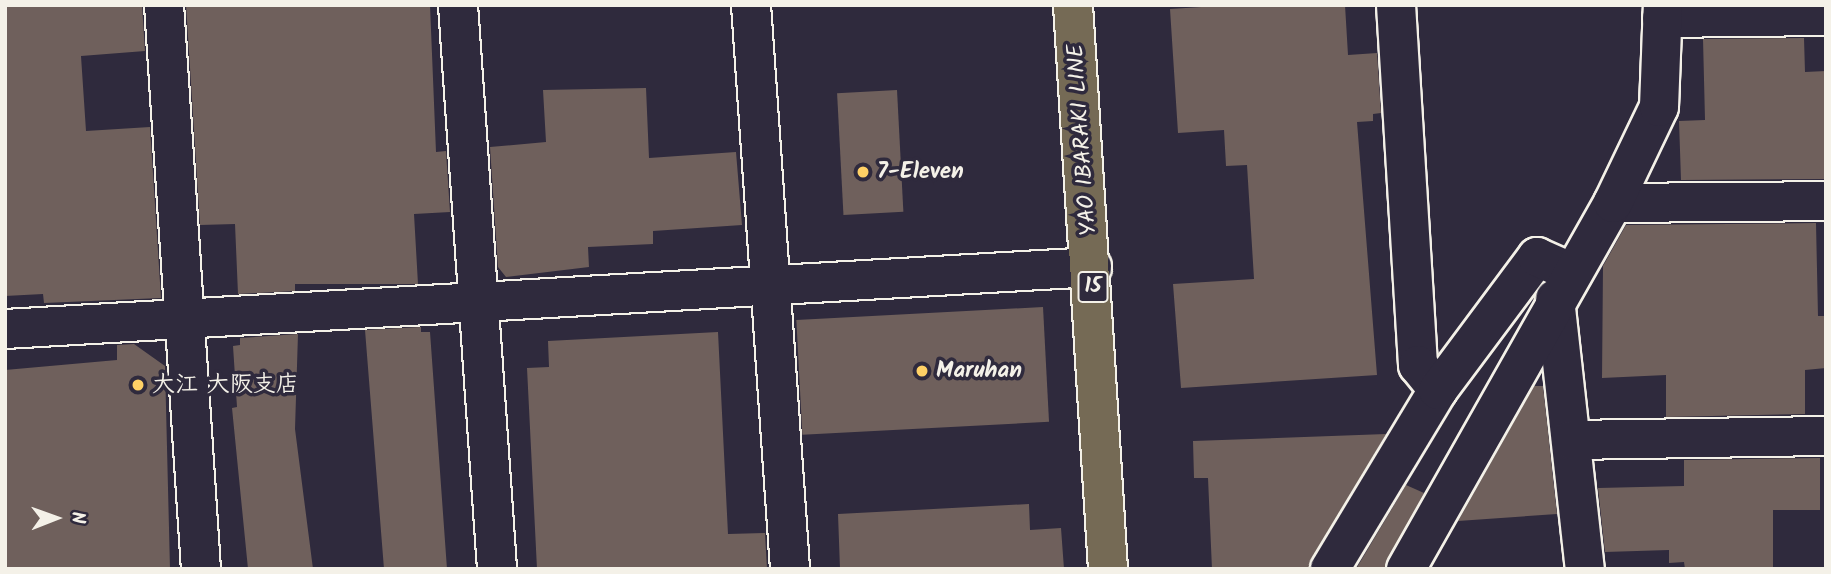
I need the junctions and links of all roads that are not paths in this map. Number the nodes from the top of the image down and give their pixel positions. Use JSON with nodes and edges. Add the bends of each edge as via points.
{"nodes":[{"id":1,"x":164,"y":5,"type":"edge"},
{"id":2,"x":458,"y":5,"type":"edge"},
{"id":3,"x":751,"y":5,"type":"edge"},
{"id":4,"x":1073,"y":5,"type":"edge"},
{"id":5,"x":1395,"y":5,"type":"edge"},
{"id":6,"x":1662,"y":11,"type":"edge"},
{"id":7,"x":1826,"y":16,"type":"edge"},
{"id":8,"x":1826,"y":201,"type":"edge"},
{"id":9,"x":1613,"y":203,"type":"junction"},
{"id":10,"x":1092,"y":267,"type":"junction"},
{"id":11,"x":772,"y":286,"type":"junction"},
{"id":12,"x":1563,"y":286,"type":"junction"},
{"id":13,"x":479,"y":301,"type":"junction"},
{"id":14,"x":186,"y":319,"type":"junction"},
{"id":15,"x":5,"y":330,"type":"edge"},
{"id":16,"x":1438,"y":390,"type":"junction"},
{"id":17,"x":1826,"y":436,"type":"edge"},
{"id":18,"x":1571,"y":440,"type":"junction"},
{"id":19,"x":201,"y":569,"type":"edge"},
{"id":20,"x":497,"y":569,"type":"edge"},
{"id":21,"x":790,"y":569,"type":"edge"},
{"id":22,"x":1108,"y":569,"type":"edge"},
{"id":23,"x":1330,"y":569,"type":"edge"},
{"id":24,"x":1406,"y":569,"type":"edge"},
{"id":25,"x":1585,"y":569,"type":"edge"}],
"edges":[{"from":1,"to":14,"type":"street"},
{"from":2,"to":13,"type":"street"},
{"from":3,"to":11,"type":"street"},
{"from":4,"to":10,"type":"main road","name":"YAO IBARAKI LINE","number":"15"},
{"from":5,"to":16,"type":"street","via":[[1418,365]]},
{"from":6,"to":7,"type":"street"},
{"from":6,"to":9,"type":"street","via":[[1659,107]]},
{"from":8,"to":9,"type":"street"},
{"from":9,"to":12,"type":"street"},
{"from":10,"to":11,"type":"street"},
{"from":10,"to":22,"type":"main road","name":"YAO IBARAKI LINE","number":"15"},
{"from":11,"to":13,"type":"street"},
{"from":11,"to":21,"type":"street"},
{"from":12,"to":16,"type":"street","via":[[1537,257]]},
{"from":12,"to":18,"type":"street"},
{"from":12,"to":24,"type":"street"},
{"from":13,"to":14,"type":"street"},
{"from":13,"to":20,"type":"street"},
{"from":14,"to":15,"type":"street"},
{"from":14,"to":19,"type":"street"},
{"from":16,"to":23,"type":"street"},
{"from":17,"to":18,"type":"street"},
{"from":18,"to":25,"type":"street"}]}
